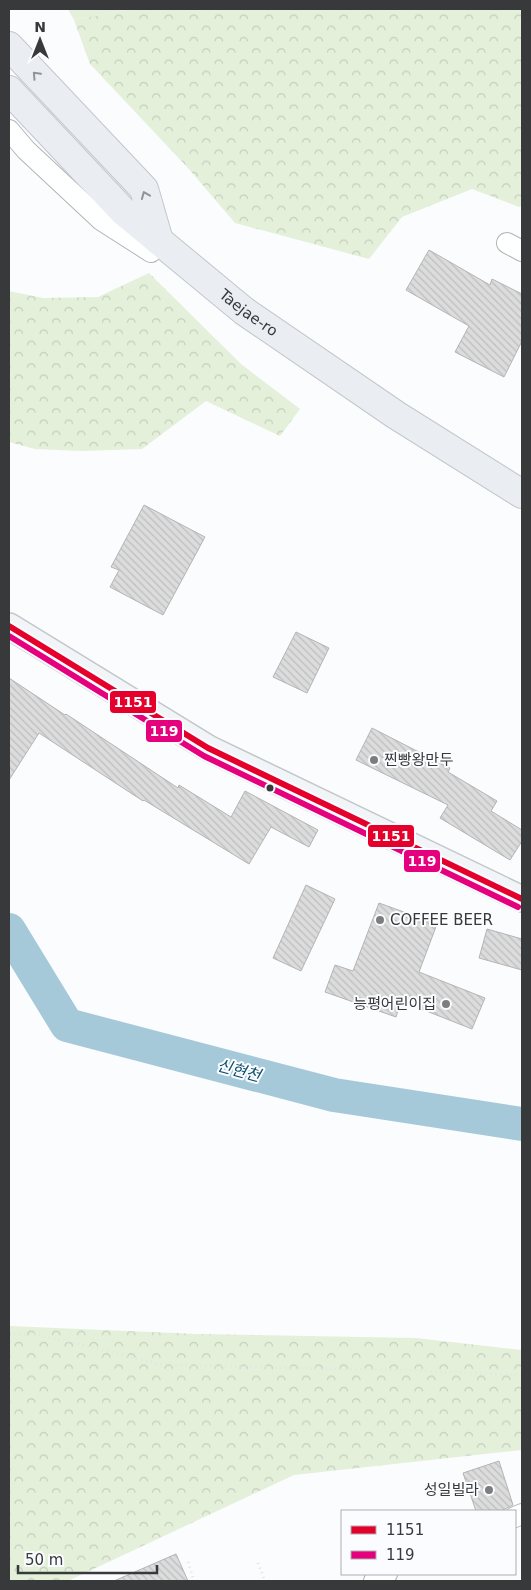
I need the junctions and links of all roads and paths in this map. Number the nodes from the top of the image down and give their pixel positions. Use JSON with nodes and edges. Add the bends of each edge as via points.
{"nodes":[{"id":1,"x":9,"y":46,"type":"edge"},
{"id":2,"x":9,"y":90,"type":"edge"},
{"id":3,"x":9,"y":113,"type":"edge"},
{"id":4,"x":9,"y":130,"type":"edge"},
{"id":5,"x":155,"y":247,"type":"junction"},
{"id":6,"x":522,"y":494,"type":"edge"},
{"id":7,"x":522,"y":511,"type":"edge"},
{"id":8,"x":9,"y":626,"type":"edge"},
{"id":9,"x":522,"y":899,"type":"edge"},
{"id":10,"x":9,"y":1334,"type":"edge"},
{"id":11,"x":522,"y":1375,"type":"edge"},
{"id":12,"x":188,"y":1562,"type":"dead end"},
{"id":13,"x":258,"y":1563,"type":"dead end"},
{"id":14,"x":385,"y":1575,"type":"edge"},
{"id":15,"x":194,"y":1581,"type":"edge"},
{"id":16,"x":265,"y":1581,"type":"edge"},
{"id":17,"x":374,"y":1581,"type":"edge"}],
"edges":[{"from":5,"to":1,"type":"highway","one_way":true,"via":[[144,189]]},
{"from":2,"to":5,"type":"highway","name":"Taejae-ro"},
{"from":3,"to":5,"type":"highway","name":"Taejae-ro","via":[[125,230]]},
{"from":4,"to":5,"type":"street","via":[[100,220]]},
{"from":5,"to":6,"type":"highway","name":"Taejae-ro","via":[[396,415]]},
{"from":5,"to":7,"type":"highway","name":"Taejae-ro","via":[[231,321]]},
{"from":8,"to":9,"type":"main road","via":[[208,748]]},
{"from":10,"to":11,"type":"path","via":[[39,1335],[164,1365]]},
{"from":12,"to":15,"type":"path"},
{"from":13,"to":16,"type":"path"},
{"from":14,"to":17,"type":"street"}]}
